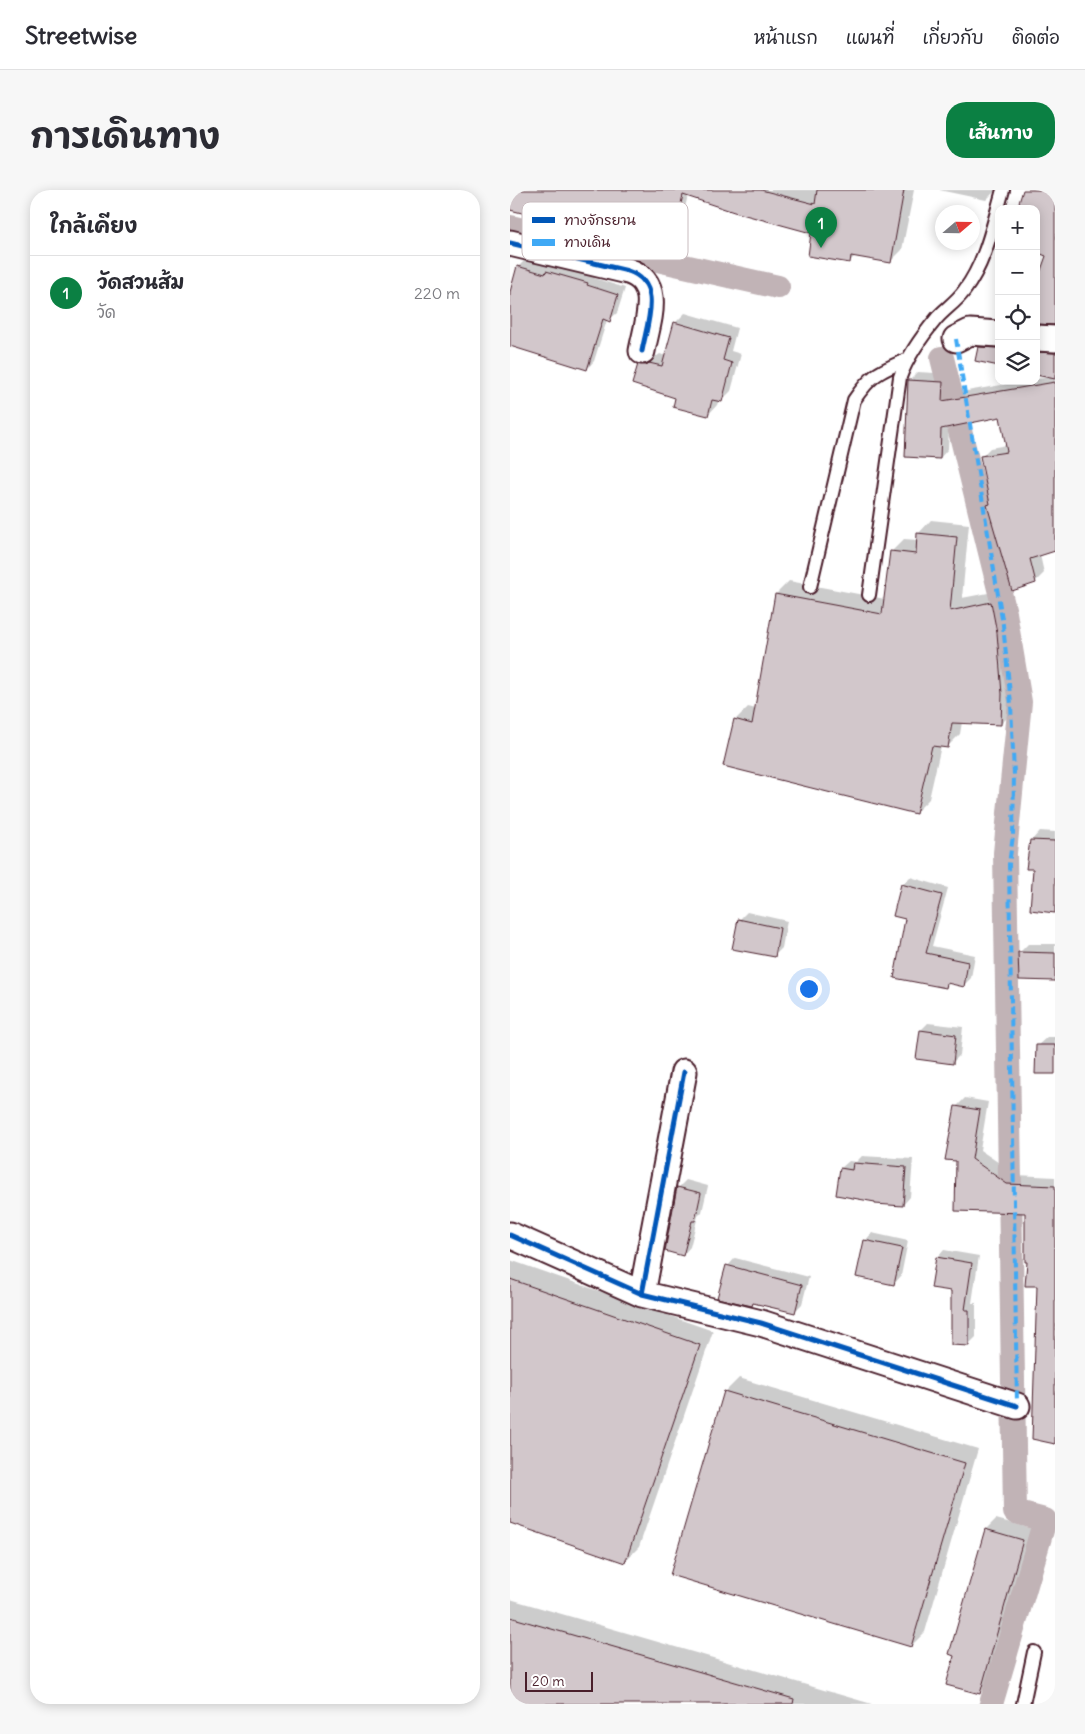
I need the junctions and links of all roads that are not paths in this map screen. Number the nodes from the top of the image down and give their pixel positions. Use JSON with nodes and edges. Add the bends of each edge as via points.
{"nodes":[{"id":1,"x":1003,"y":190,"type":"edge"},
{"id":2,"x":582,"y":260,"type":"edge"},
{"id":3,"x":995,"y":334,"type":"edge"},
{"id":4,"x":1040,"y":338,"type":"edge"},
{"id":5,"x":956,"y":339,"type":"dead end"},
{"id":6,"x":1055,"y":339,"type":"edge"},
{"id":7,"x":642,"y":351,"type":"dead end"},
{"id":8,"x":906,"y":360,"type":"junction"},
{"id":9,"x":810,"y":587,"type":"dead end"},
{"id":10,"x":869,"y":595,"type":"dead end"},
{"id":11,"x":684,"y":1072,"type":"dead end"},
{"id":12,"x":510,"y":1235,"type":"edge"},
{"id":13,"x":642,"y":1294,"type":"junction"},
{"id":14,"x":1016,"y":1406,"type":"dead end"},
{"id":15,"x":1034,"y":1652,"type":"dead end"},
{"id":16,"x":1022,"y":1704,"type":"edge"}],
"edges":[{"from":1,"to":8,"type":"lane","via":[[979,265],[964,291],[937,318]]},
{"from":2,"to":7,"type":"street","via":[[628,271],[644,281],[650,291],[651,302]]},
{"from":3,"to":5,"type":"street","via":[[970,332]]},
{"from":4,"to":6,"type":"street"},
{"from":8,"to":9,"type":"lane","via":[[866,381],[854,400]]},
{"from":8,"to":10,"type":"lane","via":[[900,376]]},
{"from":11,"to":13,"type":"street"},
{"from":12,"to":13,"type":"street"},
{"from":13,"to":14,"type":"street","via":[[761,1323]]},
{"from":15,"to":16,"type":"lane"}]}
